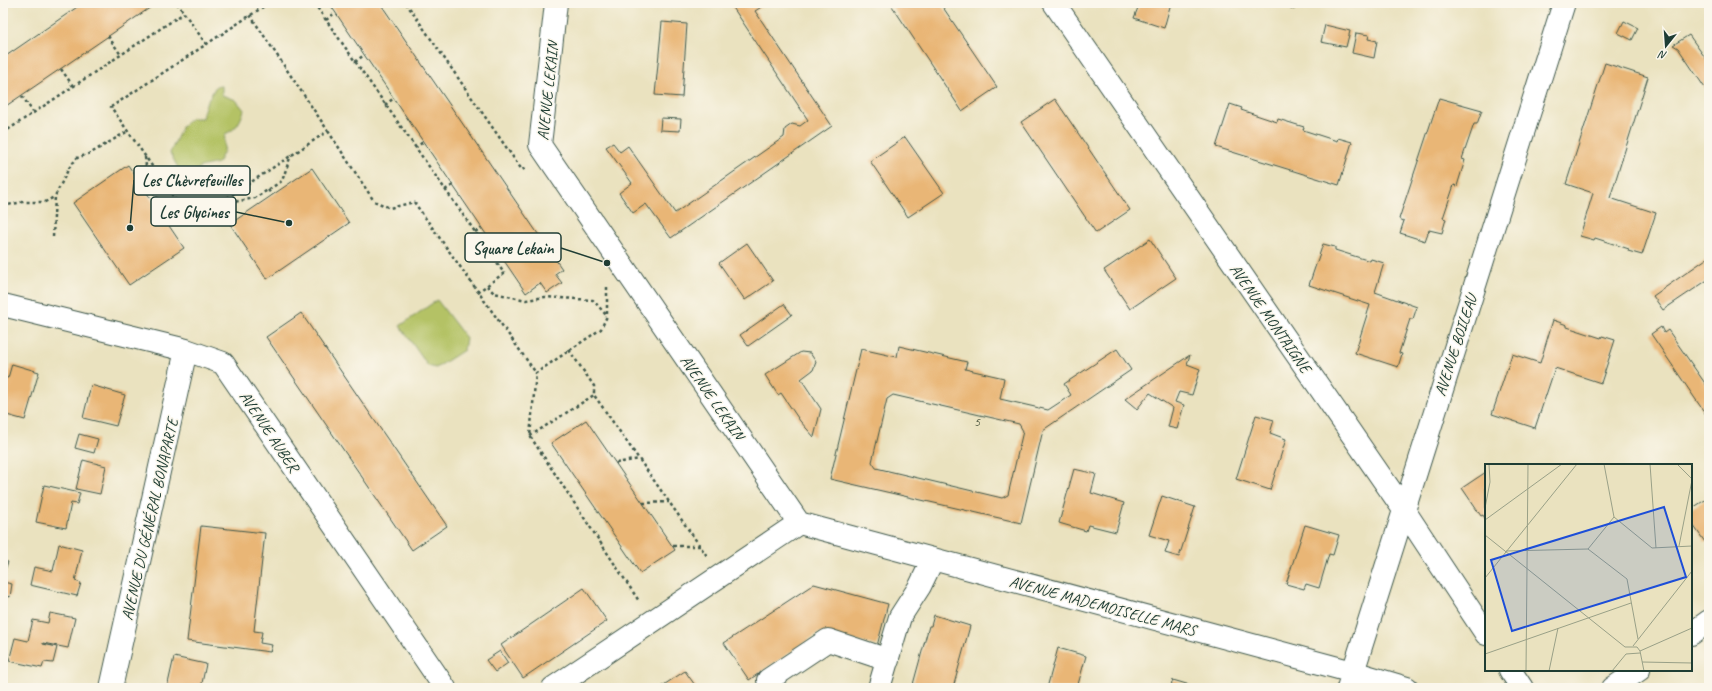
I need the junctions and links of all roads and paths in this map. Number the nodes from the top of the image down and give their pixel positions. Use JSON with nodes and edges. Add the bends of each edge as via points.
{"nodes":[{"id":1,"x":177,"y":3,"type":"edge"},
{"id":2,"x":269,"y":3,"type":"edge"},
{"id":3,"x":314,"y":3,"type":"edge"},
{"id":4,"x":406,"y":3,"type":"edge"},
{"id":5,"x":556,"y":3,"type":"edge"},
{"id":6,"x":1054,"y":3,"type":"edge"},
{"id":7,"x":1564,"y":3,"type":"edge"},
{"id":8,"x":184,"y":13,"type":"junction"},
{"id":9,"x":336,"y":13,"type":"dead end"},
{"id":10,"x":250,"y":15,"type":"junction"},
{"id":11,"x":326,"y":20,"type":"junction"},
{"id":12,"x":108,"y":36,"type":"dead end"},
{"id":13,"x":206,"y":44,"type":"junction"},
{"id":14,"x":121,"y":55,"type":"junction"},
{"id":15,"x":364,"y":55,"type":"dead end"},
{"id":16,"x":355,"y":62,"type":"junction"},
{"id":17,"x":61,"y":69,"type":"dead end"},
{"id":18,"x":73,"y":86,"type":"junction"},
{"id":19,"x":22,"y":96,"type":"dead end"},
{"id":20,"x":394,"y":98,"type":"dead end"},
{"id":21,"x":385,"y":105,"type":"junction"},
{"id":22,"x":33,"y":112,"type":"junction"},
{"id":23,"x":128,"y":131,"type":"junction"},
{"id":24,"x":328,"y":131,"type":"junction"},
{"id":25,"x":3,"y":133,"type":"edge"},
{"id":26,"x":423,"y":142,"type":"dead end"},
{"id":27,"x":415,"y":148,"type":"junction"},
{"id":28,"x":544,"y":153,"type":"junction"},
{"id":29,"x":145,"y":155,"type":"junction"},
{"id":30,"x":291,"y":155,"type":"junction"},
{"id":31,"x":452,"y":185,"type":"dead end"},
{"id":32,"x":268,"y":190,"type":"junction"},
{"id":33,"x":445,"y":190,"type":"junction"},
{"id":34,"x":272,"y":195,"type":"dead end"},
{"id":35,"x":55,"y":196,"type":"junction"},
{"id":36,"x":161,"y":204,"type":"junction"},
{"id":37,"x":216,"y":205,"type":"junction"},
{"id":38,"x":3,"y":206,"type":"edge"},
{"id":39,"x":157,"y":208,"type":"dead end"},
{"id":40,"x":186,"y":213,"type":"junction"},
{"id":41,"x":482,"y":228,"type":"dead end"},
{"id":42,"x":475,"y":232,"type":"junction"},
{"id":43,"x":53,"y":237,"type":"dead end"},
{"id":44,"x":624,"y":268,"type":"junction"},
{"id":45,"x":487,"y":286,"type":"junction"},
{"id":46,"x":478,"y":292,"type":"junction"},
{"id":47,"x":3,"y":305,"type":"edge"},
{"id":48,"x":606,"y":316,"type":"junction"},
{"id":49,"x":186,"y":350,"type":"junction"},
{"id":50,"x":569,"y":350,"type":"junction"},
{"id":51,"x":536,"y":373,"type":"junction"},
{"id":52,"x":594,"y":395,"type":"junction"},
{"id":53,"x":530,"y":436,"type":"junction"},
{"id":54,"x":639,"y":459,"type":"junction"},
{"id":55,"x":616,"y":463,"type":"dead end"},
{"id":56,"x":669,"y":502,"type":"junction"},
{"id":57,"x":643,"y":503,"type":"dead end"},
{"id":58,"x":1404,"y":510,"type":"junction"},
{"id":59,"x":799,"y":523,"type":"junction"},
{"id":60,"x":672,"y":546,"type":"dead end"},
{"id":61,"x":700,"y":546,"type":"junction"},
{"id":62,"x":934,"y":559,"type":"junction"},
{"id":63,"x":721,"y":576,"type":"junction"},
{"id":64,"x":652,"y":621,"type":"junction"},
{"id":65,"x":1709,"y":621,"type":"edge"},
{"id":66,"x":1485,"y":632,"type":"edge"},
{"id":67,"x":1692,"y":633,"type":"edge"},
{"id":68,"x":888,"y":660,"type":"junction"},
{"id":69,"x":1511,"y":671,"type":"edge"},
{"id":70,"x":1638,"y":671,"type":"edge"},
{"id":71,"x":1350,"y":680,"type":"edge"},
{"id":72,"x":111,"y":688,"type":"edge"},
{"id":73,"x":445,"y":688,"type":"edge"},
{"id":74,"x":553,"y":688,"type":"edge"},
{"id":75,"x":772,"y":688,"type":"edge"},
{"id":76,"x":879,"y":688,"type":"edge"},
{"id":77,"x":1407,"y":688,"type":"edge"},
{"id":78,"x":1522,"y":688,"type":"edge"},
{"id":79,"x":1613,"y":688,"type":"edge"}],
"edges":[{"from":1,"to":8,"type":"path"},
{"from":2,"to":10,"type":"path"},
{"from":3,"to":11,"type":"path"},
{"from":4,"to":28,"type":"path","via":[[522,170]]},
{"from":5,"to":28,"type":"street","name":"AVENUE LEKAIN","via":[[540,145]]},
{"from":6,"to":58,"type":"street","name":"AVENUE MONTAIGNE"},
{"from":7,"to":58,"type":"street","name":"AVENUE BOILEAU"},
{"from":8,"to":13,"type":"path"},
{"from":8,"to":14,"type":"path"},
{"from":9,"to":11,"type":"path"},
{"from":10,"to":13,"type":"path"},
{"from":10,"to":24,"type":"path"},
{"from":11,"to":16,"type":"path"},
{"from":12,"to":14,"type":"path"},
{"from":13,"to":23,"type":"path","via":[[111,107]]},
{"from":14,"to":18,"type":"path"},
{"from":15,"to":16,"type":"path"},
{"from":16,"to":21,"type":"path"},
{"from":17,"to":18,"type":"path"},
{"from":18,"to":22,"type":"path"},
{"from":19,"to":22,"type":"path"},
{"from":20,"to":21,"type":"path"},
{"from":21,"to":27,"type":"path"},
{"from":22,"to":25,"type":"path"},
{"from":23,"to":29,"type":"path"},
{"from":23,"to":35,"type":"path","via":[[92,153],[77,158]]},
{"from":24,"to":30,"type":"path"},
{"from":24,"to":46,"type":"path","via":[[374,201],[390,208],[414,202]]},
{"from":26,"to":27,"type":"path"},
{"from":27,"to":33,"type":"path"},
{"from":28,"to":44,"type":"street","name":"AVENUE LEKAIN"},
{"from":29,"to":36,"type":"path","via":[[146,173],[151,190]]},
{"from":29,"to":40,"type":"path"},
{"from":30,"to":32,"type":"path","via":[[282,181]]},
{"from":30,"to":37,"type":"path"},
{"from":31,"to":33,"type":"path"},
{"from":32,"to":34,"type":"path"},
{"from":32,"to":37,"type":"path","via":[[255,198]]},
{"from":33,"to":42,"type":"path"},
{"from":35,"to":38,"type":"path","via":[[45,202],[22,202]]},
{"from":35,"to":43,"type":"path"},
{"from":36,"to":39,"type":"path"},
{"from":36,"to":40,"type":"path","via":[[171,214]]},
{"from":37,"to":40,"type":"path","via":[[191,222]]},
{"from":41,"to":42,"type":"path"},
{"from":42,"to":45,"type":"path","via":[[504,273]]},
{"from":44,"to":48,"type":"path","via":[[608,282]]},
{"from":44,"to":59,"type":"street","name":"AVENUE LEKAIN"},
{"from":45,"to":46,"type":"path"},
{"from":45,"to":48,"type":"path","via":[[494,293],[526,300],[545,297],[594,300]]},
{"from":46,"to":51,"type":"path"},
{"from":47,"to":49,"type":"street","name":"AVENUE AUBER"},
{"from":48,"to":50,"type":"path","via":[[601,329]]},
{"from":49,"to":72,"type":"street","name":"AVENUE DU GÉNÉRAL BONAPARTE"},
{"from":49,"to":73,"type":"street","name":"AVENUE AUBER","via":[[223,363]]},
{"from":50,"to":51,"type":"path"},
{"from":50,"to":52,"type":"path","via":[[594,386]]},
{"from":51,"to":53,"type":"path"},
{"from":52,"to":53,"type":"path"},
{"from":52,"to":54,"type":"path"},
{"from":53,"to":64,"type":"path"},
{"from":54,"to":55,"type":"path"},
{"from":54,"to":56,"type":"path"},
{"from":56,"to":57,"type":"path"},
{"from":56,"to":61,"type":"path"},
{"from":58,"to":66,"type":"street","name":"AVENUE MONTAIGNE"},
{"from":58,"to":71,"type":"street","name":"AVENUE BOILEAU"},
{"from":59,"to":62,"type":"street","name":"AVENUE MADEMOISELLE MARS"},
{"from":59,"to":63,"type":"street"},
{"from":60,"to":61,"type":"path"},
{"from":61,"to":63,"type":"path"},
{"from":62,"to":68,"type":"street","via":[[900,617]]},
{"from":62,"to":71,"type":"street","name":"AVENUE MADEMOISELLE MARS"},
{"from":63,"to":64,"type":"street"},
{"from":64,"to":74,"type":"street"},
{"from":65,"to":67,"type":"street"},
{"from":68,"to":75,"type":"street","via":[[828,640],[768,680]]},
{"from":68,"to":76,"type":"street"},
{"from":69,"to":78,"type":"street"},
{"from":70,"to":79,"type":"street"},
{"from":71,"to":77,"type":"street","name":"AVENUE MADEMOISELLE MARS"}]}
